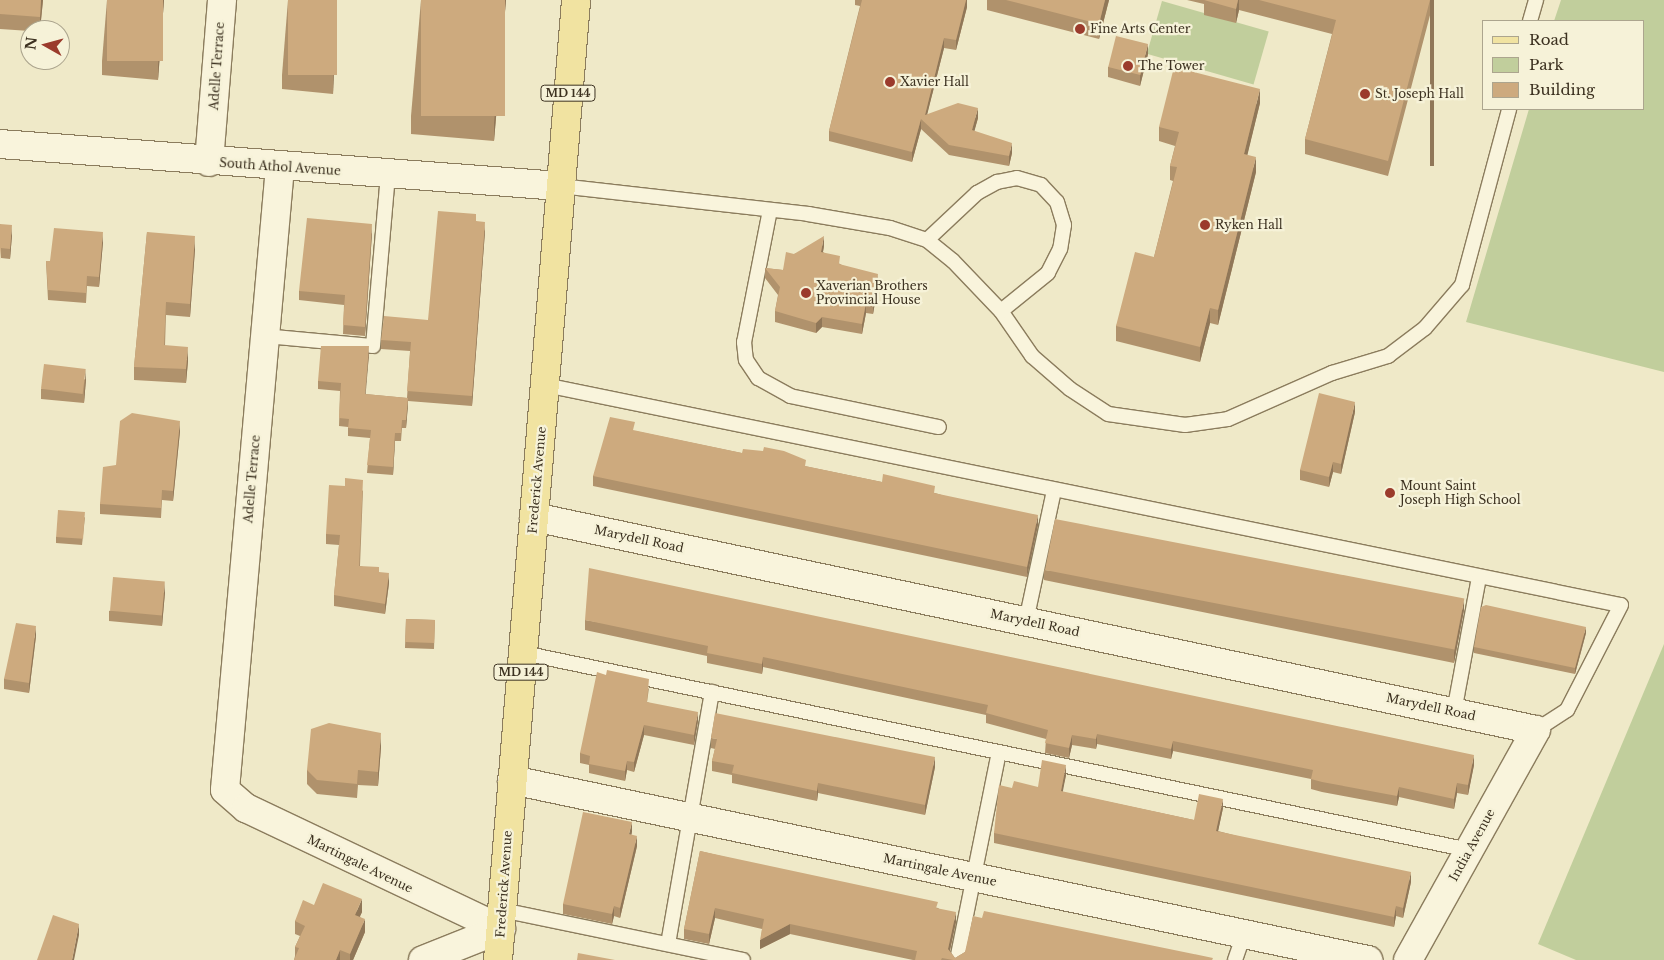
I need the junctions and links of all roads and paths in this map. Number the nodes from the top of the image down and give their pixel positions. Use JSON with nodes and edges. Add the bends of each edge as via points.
{"nodes":[{"id":1,"x":222,"y":0,"type":"edge"},
{"id":2,"x":576,"y":0,"type":"edge"},
{"id":3,"x":1536,"y":0,"type":"edge"},
{"id":4,"x":1530,"y":20,"type":"edge"},
{"id":5,"x":1509,"y":110,"type":"edge"},
{"id":6,"x":0,"y":144,"type":"edge"},
{"id":7,"x":209,"y":162,"type":"junction"},
{"id":8,"x":280,"y":167,"type":"junction"},
{"id":9,"x":388,"y":174,"type":"junction"},
{"id":10,"x":560,"y":186,"type":"junction"},
{"id":11,"x":770,"y":210,"type":"junction"},
{"id":12,"x":926,"y":240,"type":"junction"},
{"id":13,"x":1001,"y":311,"type":"junction"},
{"id":14,"x":265,"y":336,"type":"junction"},
{"id":15,"x":545,"y":385,"type":"junction"},
{"id":16,"x":939,"y":427,"type":"dead end"},
{"id":17,"x":1054,"y":490,"type":"junction"},
{"id":18,"x":534,"y":517,"type":"junction"},
{"id":19,"x":1480,"y":577,"type":"junction"},
{"id":20,"x":1026,"y":621,"type":"junction"},
{"id":21,"x":523,"y":653,"type":"junction"},
{"id":22,"x":712,"y":692,"type":"junction"},
{"id":23,"x":1454,"y":712,"type":"junction"},
{"id":24,"x":1536,"y":730,"type":"junction"},
{"id":25,"x":999,"y":752,"type":"junction"},
{"id":26,"x":512,"y":780,"type":"junction"},
{"id":27,"x":225,"y":790,"type":"joint"},
{"id":28,"x":690,"y":817,"type":"junction"},
{"id":29,"x":1469,"y":850,"type":"junction"},
{"id":30,"x":974,"y":877,"type":"junction"},
{"id":31,"x":502,"y":919,"type":"junction"},
{"id":32,"x":1244,"y":934,"type":"junction"},
{"id":33,"x":668,"y":944,"type":"junction"},
{"id":34,"x":423,"y":960,"type":"edge"},
{"id":35,"x":498,"y":960,"type":"edge"},
{"id":36,"x":743,"y":960,"type":"edge"},
{"id":37,"x":957,"y":960,"type":"edge"},
{"id":38,"x":1235,"y":960,"type":"edge"},
{"id":39,"x":1368,"y":960,"type":"edge"},
{"id":40,"x":1408,"y":960,"type":"edge"}],
"edges":[{"from":1,"to":7,"type":"street","name":"Adelle Terrace"},
{"from":2,"to":10,"type":"main road","name":"Frederick Avenue","number":"MD 144"},
{"from":3,"to":4,"type":"lane"},
{"from":5,"to":13,"type":"lane","via":[[1462,285],[1426,328],[1388,356],[1332,373],[1228,418],[1185,425],[1146,421],[1108,414],[1070,389],[1032,356]]},
{"from":6,"to":7,"type":"street","name":"South Athol Avenue"},
{"from":7,"to":8,"type":"street","name":"South Athol Avenue"},
{"from":8,"to":9,"type":"street","name":"South Athol Avenue"},
{"from":8,"to":14,"type":"street","name":"Adelle Terrace"},
{"from":9,"to":10,"type":"street","name":"South Athol Avenue"},
{"from":9,"to":14,"type":"lane","via":[[373,346]]},
{"from":10,"to":11,"type":"lane"},
{"from":10,"to":15,"type":"main road","name":"Frederick Avenue","number":"MD 144"},
{"from":11,"to":12,"type":"lane","via":[[890,228]]},
{"from":11,"to":16,"type":"lane","via":[[744,342],[746,360],[758,378],[790,396]]},
{"from":12,"to":13,"type":"lane"},
{"from":12,"to":13,"type":"lane","via":[[977,193],[997,182],[1017,178],[1041,185],[1057,202],[1064,225],[1060,249],[1048,273]]},
{"from":14,"to":27,"type":"street","name":"Adelle Terrace"},
{"from":15,"to":17,"type":"lane"},
{"from":15,"to":18,"type":"main road","name":"Frederick Avenue","number":"MD 144"},
{"from":17,"to":19,"type":"lane"},
{"from":17,"to":20,"type":"lane"},
{"from":18,"to":20,"type":"street","name":"Marydell Road"},
{"from":18,"to":21,"type":"main road","name":"Frederick Avenue","number":"MD 144"},
{"from":19,"to":23,"type":"lane"},
{"from":19,"to":24,"type":"lane","via":[[1621,605],[1567,710]]},
{"from":20,"to":23,"type":"street","name":"Marydell Road"},
{"from":21,"to":22,"type":"lane"},
{"from":21,"to":26,"type":"main road","name":"Frederick Avenue","number":"MD 144"},
{"from":22,"to":25,"type":"lane"},
{"from":22,"to":28,"type":"lane"},
{"from":23,"to":24,"type":"street","name":"Marydell Road"},
{"from":24,"to":29,"type":"street","name":"India Avenue"},
{"from":25,"to":29,"type":"lane"},
{"from":25,"to":30,"type":"lane"},
{"from":26,"to":28,"type":"street","name":"Martingale Avenue"},
{"from":26,"to":31,"type":"main road","name":"Frederick Avenue","number":"MD 144"},
{"from":27,"to":31,"type":"street","name":"Martingale Avenue","via":[[246,808],[429,899]]},
{"from":28,"to":30,"type":"street","name":"Martingale Avenue"},
{"from":28,"to":33,"type":"lane"},
{"from":29,"to":40,"type":"street","name":"India Avenue"},
{"from":30,"to":32,"type":"street","name":"Martingale Avenue"},
{"from":30,"to":37,"type":"lane"},
{"from":31,"to":33,"type":"lane"},
{"from":31,"to":34,"type":"street"},
{"from":31,"to":35,"type":"main road","name":"Frederick Avenue","number":"MD 144"},
{"from":32,"to":38,"type":"lane"},
{"from":32,"to":39,"type":"street","name":"Martingale Avenue"},
{"from":33,"to":36,"type":"lane"}]}
